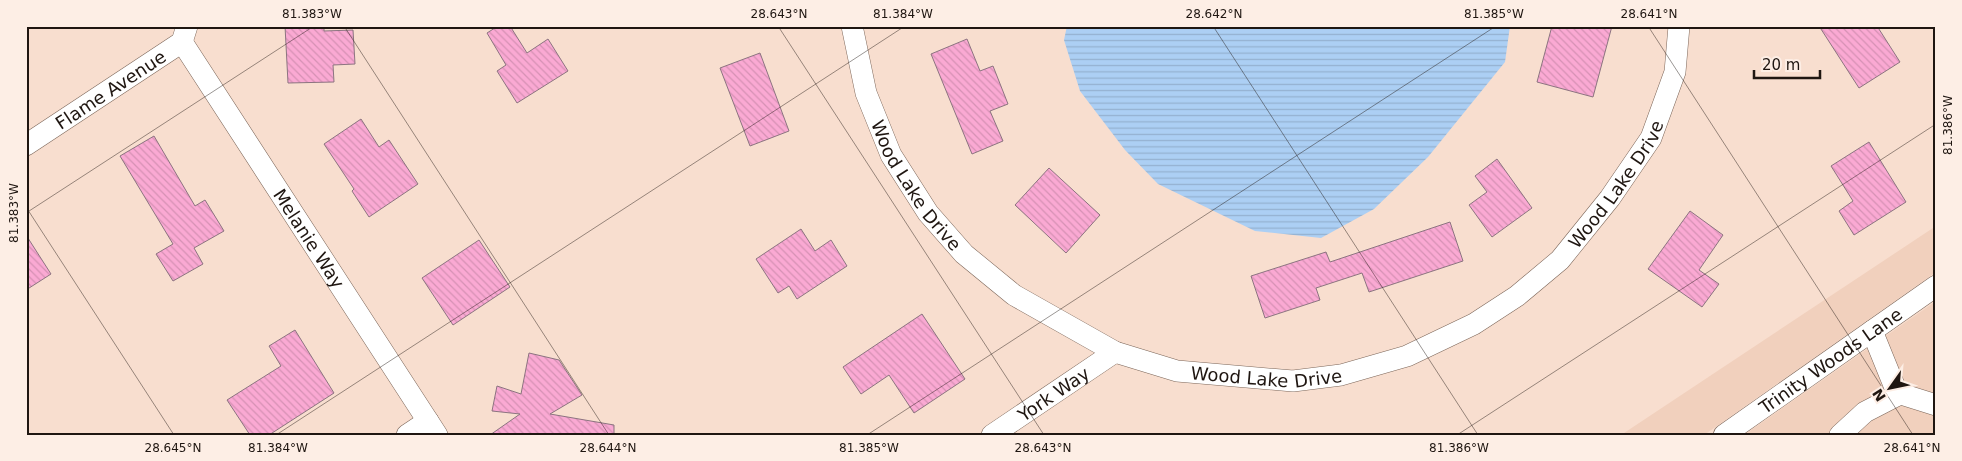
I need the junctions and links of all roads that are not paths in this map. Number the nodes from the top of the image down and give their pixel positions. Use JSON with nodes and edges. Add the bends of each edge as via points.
{"nodes":[{"id":1,"x":852,"y":26,"type":"edge"},
{"id":2,"x":1679,"y":26,"type":"edge"},
{"id":3,"x":184,"y":34,"type":"edge"},
{"id":4,"x":26,"y":145,"type":"edge"},
{"id":5,"x":1936,"y":286,"type":"edge"},
{"id":6,"x":1872,"y":331,"type":"junction"},
{"id":7,"x":1115,"y":352,"type":"junction"},
{"id":8,"x":1898,"y":395,"type":"junction"},
{"id":9,"x":1936,"y":405,"type":"edge"},
{"id":10,"x":432,"y":428,"type":"edge"},
{"id":11,"x":407,"y":435,"type":"edge"},
{"id":12,"x":992,"y":435,"type":"edge"},
{"id":13,"x":1724,"y":435,"type":"edge"},
{"id":14,"x":1840,"y":435,"type":"edge"}],
"edges":[{"from":1,"to":7,"type":"street","name":"Wood Lake Drive","via":[[866,93],[891,155],[928,213],[964,254],[1014,295]]},
{"from":2,"to":7,"type":"street","name":"Wood Lake Drive","via":[[1675,72],[1651,138],[1610,198],[1560,260],[1517,296],[1474,324],[1407,356],[1341,376],[1293,381],[1177,371]]},
{"from":3,"to":4,"type":"street","name":"Flame Avenue"},
{"from":3,"to":10,"type":"street","name":"Melanie Way"},
{"from":5,"to":6,"type":"street","name":"Trinity Woods Lane"},
{"from":6,"to":8,"type":"street"},
{"from":6,"to":13,"type":"street","name":"Trinity Woods Lane"},
{"from":7,"to":12,"type":"street","name":"York Way"},
{"from":8,"to":9,"type":"street"},
{"from":8,"to":14,"type":"street","via":[[1865,412]]},
{"from":10,"to":11,"type":"street"}]}
